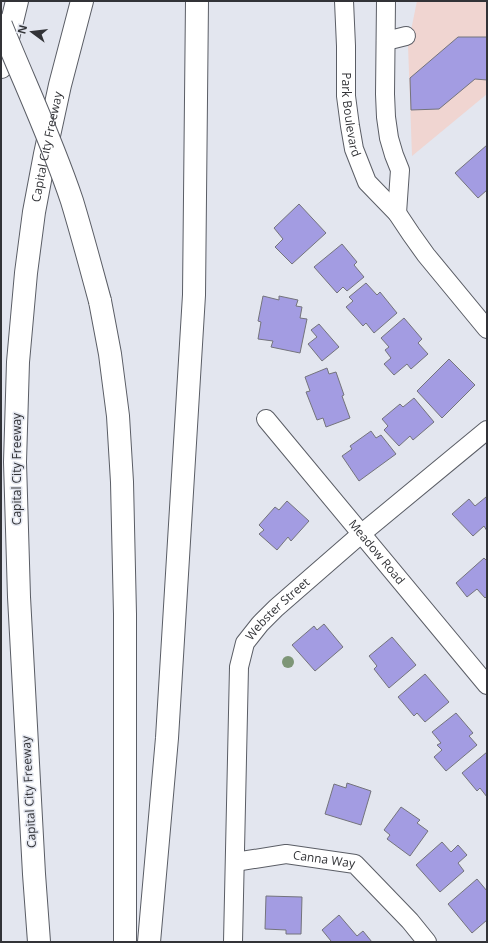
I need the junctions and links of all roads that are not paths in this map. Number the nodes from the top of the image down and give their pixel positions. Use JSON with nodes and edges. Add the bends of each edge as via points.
{"nodes":[{"id":1,"x":197,"y":1,"type":"edge"},
{"id":2,"x":344,"y":1,"type":"edge"},
{"id":3,"x":386,"y":1,"type":"edge"},
{"id":4,"x":79,"y":11,"type":"edge"},
{"id":5,"x":11,"y":12,"type":"edge"},
{"id":6,"x":406,"y":36,"type":"dead end"},
{"id":7,"x":386,"y":41,"type":"junction"},
{"id":8,"x":1,"y":67,"type":"edge"},
{"id":9,"x":398,"y":213,"type":"junction"},
{"id":10,"x":487,"y":329,"type":"edge"},
{"id":11,"x":266,"y":419,"type":"dead end"},
{"id":12,"x":487,"y":430,"type":"edge"},
{"id":13,"x":361,"y":534,"type":"junction"},
{"id":14,"x":487,"y":685,"type":"edge"},
{"id":15,"x":235,"y":862,"type":"junction"},
{"id":16,"x":38,"y":942,"type":"edge"},
{"id":17,"x":125,"y":942,"type":"edge"},
{"id":18,"x":149,"y":942,"type":"edge"},
{"id":19,"x":233,"y":942,"type":"edge"},
{"id":20,"x":427,"y":942,"type":"edge"}],
"edges":[{"from":1,"to":18,"type":"highway","via":[[194,295],[167,738]]},
{"from":2,"to":9,"type":"street","name":"Park Boulevard","via":[[346,96],[354,149],[367,182]]},
{"from":3,"to":7,"type":"street"},
{"from":4,"to":16,"type":"highway","name":"Capital City Freeway","via":[[51,123],[34,212],[18,362],[15,462],[19,597]]},
{"from":5,"to":8,"type":"highway"},
{"from":5,"to":17,"type":"highway","bridge":true,"via":[[100,301],[118,416],[125,614]]},
{"from":6,"to":7,"type":"street"},
{"from":7,"to":9,"type":"street","via":[[386,117],[389,138],[400,170]]},
{"from":9,"to":10,"type":"street","name":"Park Boulevard","via":[[426,255]]},
{"from":11,"to":13,"type":"street","name":"Meadow Road"},
{"from":12,"to":13,"type":"street","name":"Webster Street"},
{"from":13,"to":14,"type":"street","name":"Meadow Road"},
{"from":13,"to":15,"type":"street","name":"Webster Street","via":[[276,608],[245,643],[239,667]]},
{"from":15,"to":19,"type":"street","name":"Webster Street"},
{"from":15,"to":20,"type":"street","name":"Canna Way","via":[[286,854],[356,864]]}]}
